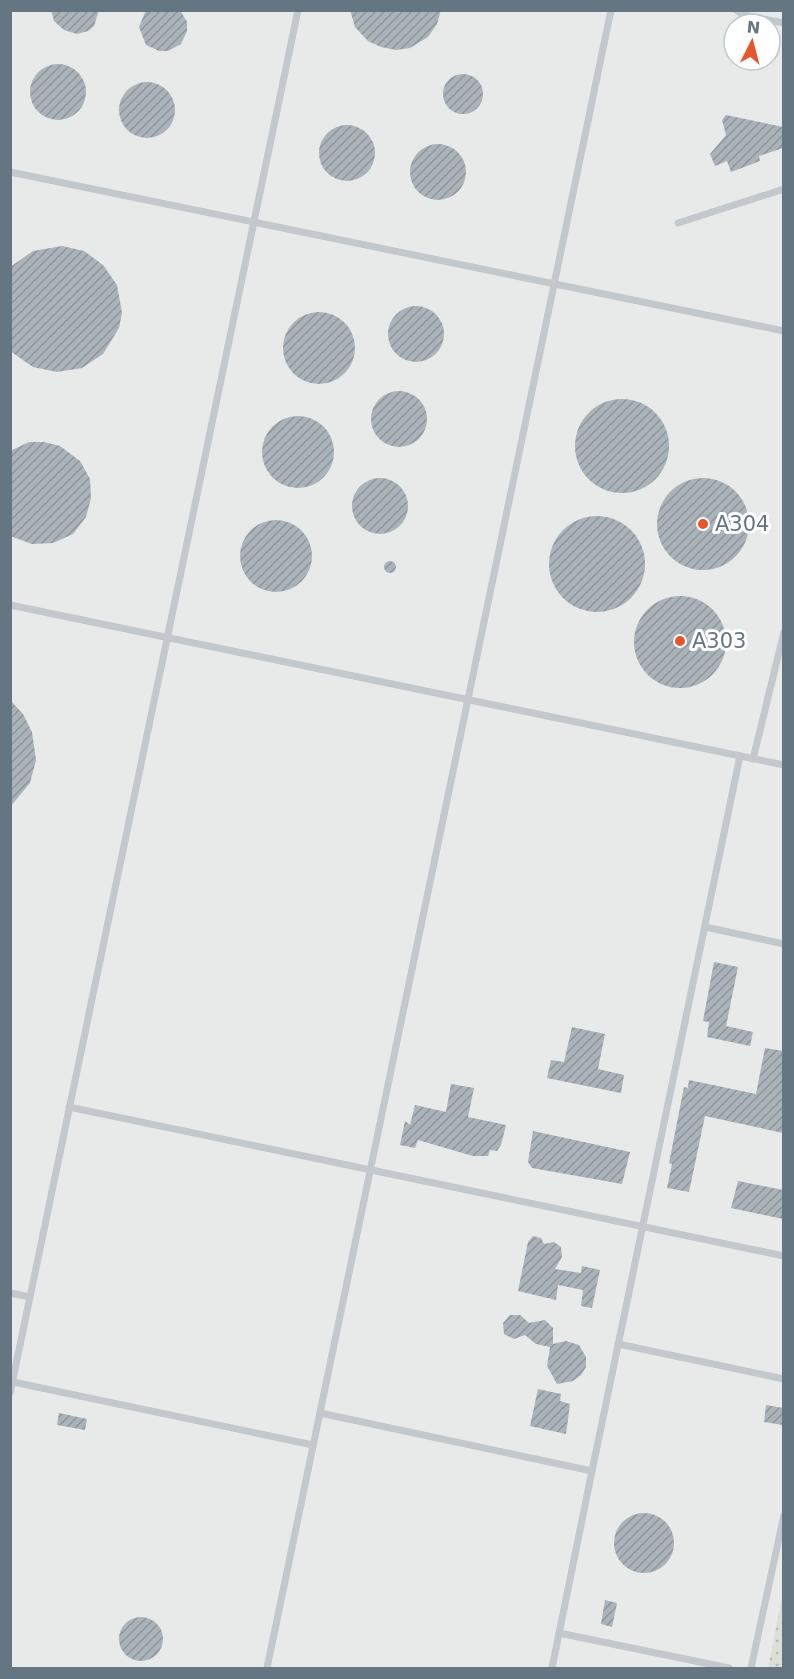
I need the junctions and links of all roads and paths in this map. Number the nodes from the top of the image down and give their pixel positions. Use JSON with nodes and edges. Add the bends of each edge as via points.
{"nodes":[{"id":1,"x":298,"y":10,"type":"edge"},
{"id":2,"x":611,"y":10,"type":"edge"},
{"id":3,"x":736,"y":10,"type":"edge"},
{"id":4,"x":783,"y":22,"type":"edge"},
{"id":5,"x":10,"y":172,"type":"edge"},
{"id":6,"x":783,"y":189,"type":"edge"},
{"id":7,"x":254,"y":221,"type":"junction"},
{"id":8,"x":678,"y":223,"type":"dead end"},
{"id":9,"x":554,"y":284,"type":"junction"},
{"id":10,"x":783,"y":331,"type":"edge"},
{"id":11,"x":10,"y":604,"type":"edge"},
{"id":12,"x":783,"y":632,"type":"edge"},
{"id":13,"x":167,"y":637,"type":"junction"},
{"id":14,"x":468,"y":700,"type":"junction"},
{"id":15,"x":740,"y":756,"type":"junction"},
{"id":16,"x":753,"y":759,"type":"junction"},
{"id":17,"x":783,"y":765,"type":"edge"},
{"id":18,"x":705,"y":927,"type":"junction"},
{"id":19,"x":783,"y":944,"type":"edge"},
{"id":20,"x":69,"y":1107,"type":"junction"},
{"id":21,"x":370,"y":1170,"type":"junction"},
{"id":22,"x":642,"y":1227,"type":"junction"},
{"id":23,"x":783,"y":1256,"type":"edge"},
{"id":24,"x":10,"y":1293,"type":"edge"},
{"id":25,"x":30,"y":1297,"type":"junction"},
{"id":26,"x":618,"y":1344,"type":"junction"},
{"id":27,"x":783,"y":1379,"type":"edge"},
{"id":28,"x":13,"y":1382,"type":"junction"},
{"id":29,"x":10,"y":1393,"type":"edge"},
{"id":30,"x":320,"y":1413,"type":"junction"},
{"id":31,"x":314,"y":1445,"type":"junction"},
{"id":32,"x":591,"y":1471,"type":"junction"},
{"id":33,"x":783,"y":1515,"type":"edge"},
{"id":34,"x":559,"y":1633,"type":"junction"},
{"id":35,"x":267,"y":1668,"type":"edge"},
{"id":36,"x":552,"y":1668,"type":"edge"},
{"id":37,"x":729,"y":1668,"type":"edge"},
{"id":38,"x":751,"y":1668,"type":"edge"}],
"edges":[{"from":1,"to":7,"type":"lane"},
{"from":2,"to":9,"type":"lane"},
{"from":3,"to":4,"type":"lane","via":[[743,15]]},
{"from":5,"to":7,"type":"lane"},
{"from":6,"to":8,"type":"lane"},
{"from":7,"to":9,"type":"lane"},
{"from":7,"to":13,"type":"lane"},
{"from":9,"to":10,"type":"lane"},
{"from":9,"to":14,"type":"lane"},
{"from":11,"to":13,"type":"lane"},
{"from":12,"to":16,"type":"lane"},
{"from":13,"to":14,"type":"lane"},
{"from":13,"to":20,"type":"lane"},
{"from":14,"to":15,"type":"lane"},
{"from":14,"to":21,"type":"lane"},
{"from":15,"to":16,"type":"lane"},
{"from":15,"to":18,"type":"lane"},
{"from":16,"to":17,"type":"lane"},
{"from":18,"to":19,"type":"lane"},
{"from":18,"to":22,"type":"lane"},
{"from":20,"to":21,"type":"lane"},
{"from":20,"to":25,"type":"lane"},
{"from":21,"to":22,"type":"lane"},
{"from":21,"to":30,"type":"lane"},
{"from":22,"to":23,"type":"lane"},
{"from":22,"to":26,"type":"lane"},
{"from":24,"to":25,"type":"lane"},
{"from":25,"to":28,"type":"lane"},
{"from":26,"to":27,"type":"lane"},
{"from":26,"to":32,"type":"lane"},
{"from":28,"to":29,"type":"lane"},
{"from":28,"to":31,"type":"lane"},
{"from":30,"to":31,"type":"lane"},
{"from":30,"to":32,"type":"lane"},
{"from":31,"to":35,"type":"lane"},
{"from":32,"to":34,"type":"lane"},
{"from":33,"to":38,"type":"lane"},
{"from":34,"to":36,"type":"lane"},
{"from":34,"to":37,"type":"lane"}]}
